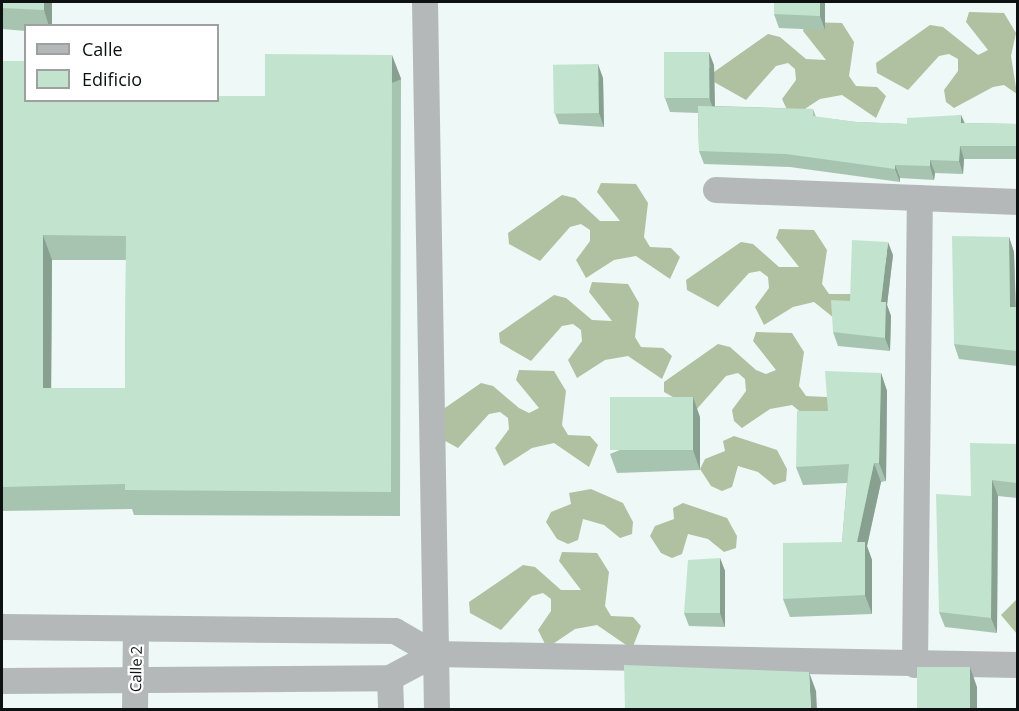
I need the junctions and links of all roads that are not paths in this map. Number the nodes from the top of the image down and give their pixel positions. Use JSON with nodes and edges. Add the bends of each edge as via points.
{"nodes":[{"id":1,"x":425,"y":2,"type":"edge"},
{"id":2,"x":716,"y":190,"type":"dead end"},
{"id":3,"x":920,"y":198,"type":"junction"},
{"id":4,"x":1017,"y":202,"type":"edge"},
{"id":5,"x":2,"y":627,"type":"edge"},
{"id":6,"x":136,"y":628,"type":"junction"},
{"id":7,"x":435,"y":654,"type":"junction"},
{"id":8,"x":1017,"y":664,"type":"edge"},
{"id":9,"x":915,"y":665,"type":"junction"},
{"id":10,"x":390,"y":678,"type":"junction"},
{"id":11,"x":2,"y":681,"type":"edge"},
{"id":12,"x":135,"y":682,"type":"junction"},
{"id":13,"x":135,"y":710,"type":"edge"},
{"id":14,"x":391,"y":710,"type":"edge"},
{"id":15,"x":437,"y":710,"type":"edge"}],
"edges":[{"from":1,"to":7,"type":"street"},
{"from":2,"to":3,"type":"street"},
{"from":3,"to":4,"type":"street"},
{"from":3,"to":9,"type":"street"},
{"from":5,"to":6,"type":"street"},
{"from":6,"to":7,"type":"street","via":[[395,631]]},
{"from":6,"to":12,"type":"street","name":"Calle 2"},
{"from":7,"to":9,"type":"street"},
{"from":7,"to":10,"type":"street"},
{"from":7,"to":15,"type":"street"},
{"from":8,"to":9,"type":"street"},
{"from":10,"to":12,"type":"street"},
{"from":10,"to":14,"type":"street"},
{"from":11,"to":12,"type":"street"},
{"from":12,"to":13,"type":"street","name":"Calle 2"}]}
